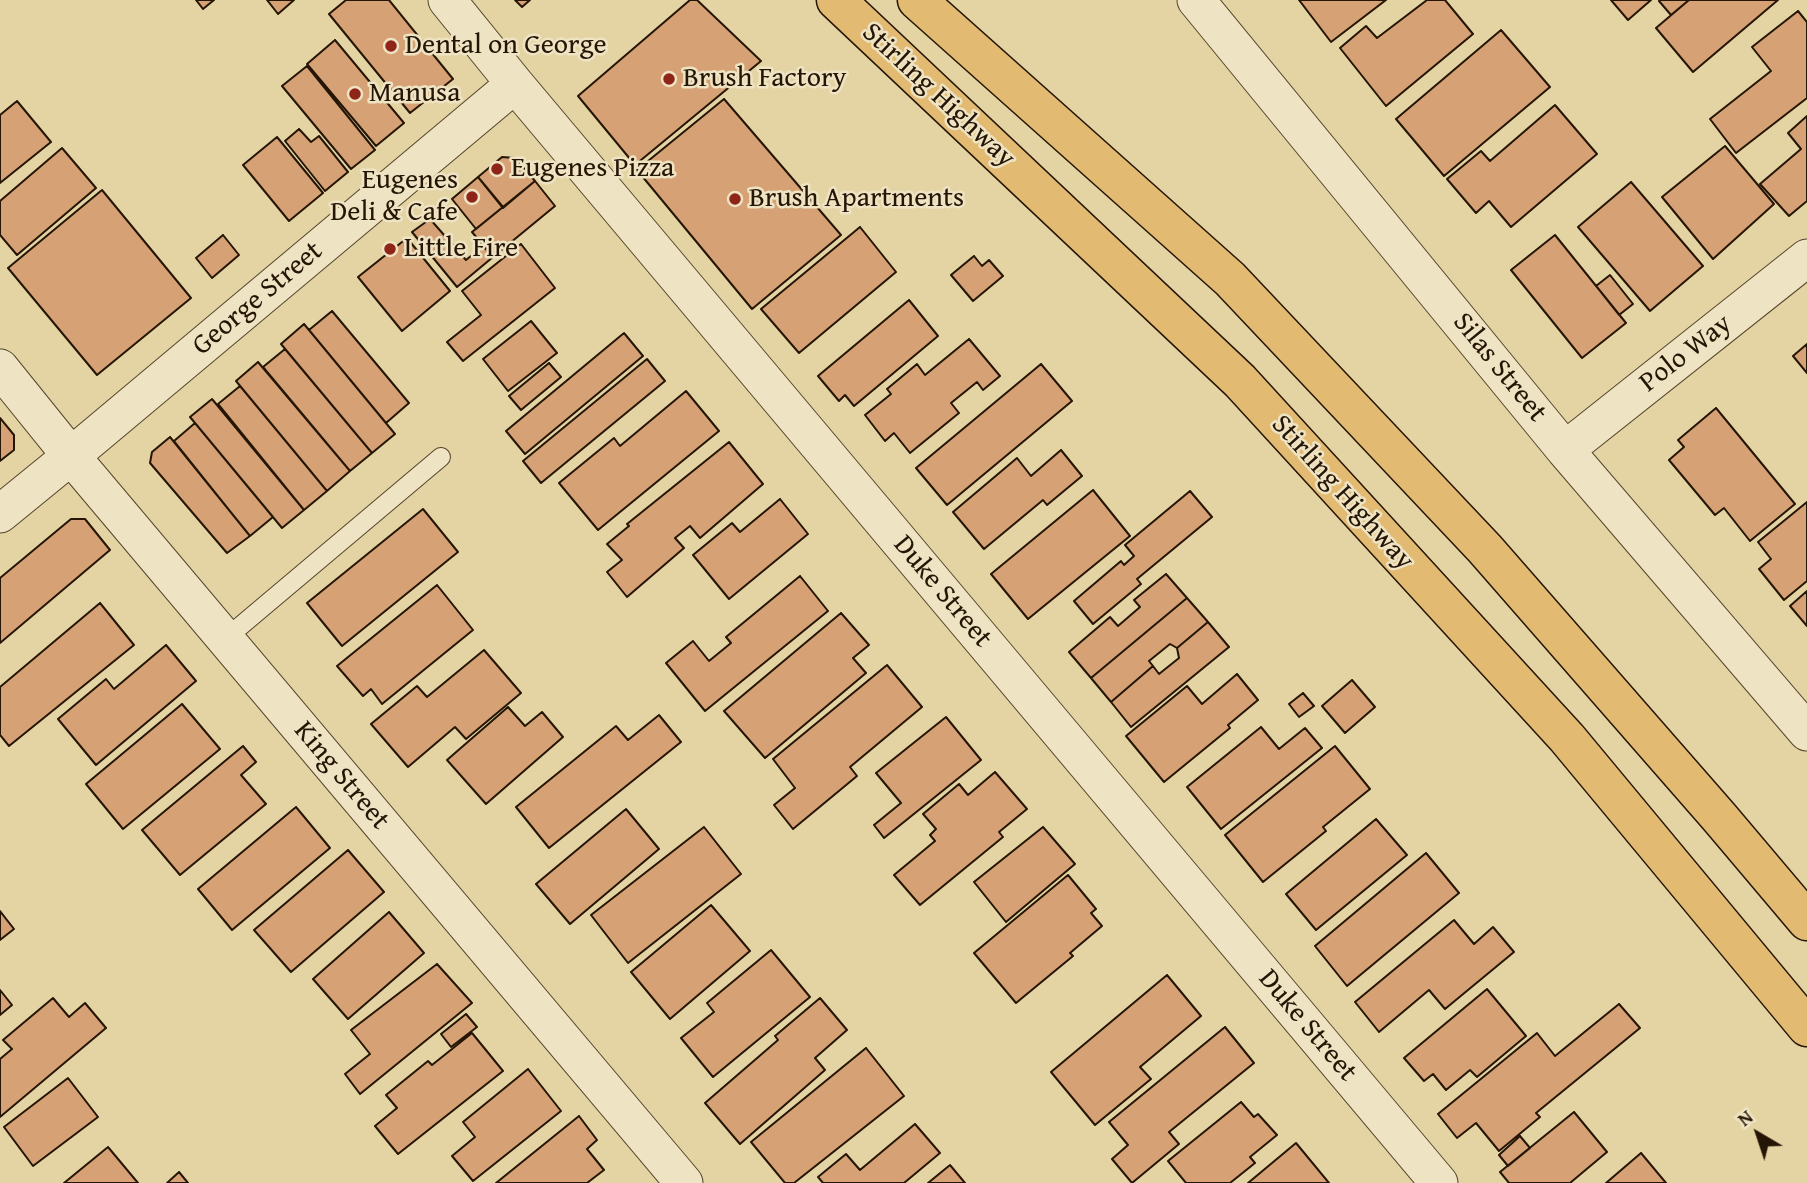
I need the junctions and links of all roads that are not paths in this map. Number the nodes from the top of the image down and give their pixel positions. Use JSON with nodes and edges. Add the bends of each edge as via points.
{"nodes":[{"id":1,"x":447,"y":0,"type":"edge"},
{"id":2,"x":836,"y":0,"type":"edge"},
{"id":3,"x":918,"y":0,"type":"edge"},
{"id":4,"x":1196,"y":0,"type":"edge"},
{"id":5,"x":515,"y":84,"type":"junction"},
{"id":6,"x":1807,"y":258,"type":"edge"},
{"id":7,"x":0,"y":368,"type":"edge"},
{"id":8,"x":1566,"y":450,"type":"junction"},
{"id":9,"x":71,"y":456,"type":"junction"},
{"id":10,"x":441,"y":457,"type":"dead end"},
{"id":11,"x":0,"y":514,"type":"edge"},
{"id":12,"x":225,"y":639,"type":"junction"},
{"id":13,"x":1807,"y":732,"type":"edge"},
{"id":14,"x":1720,"y":818,"type":"junction"},
{"id":15,"x":1807,"y":891,"type":"edge"},
{"id":16,"x":1807,"y":921,"type":"edge"},
{"id":17,"x":1807,"y":1027,"type":"edge"},
{"id":18,"x":684,"y":1183,"type":"edge"},
{"id":19,"x":1438,"y":1183,"type":"edge"}],
"edges":[{"from":1,"to":5,"type":"street","name":"Duke Street"},
{"from":2,"to":17,"type":"highway","name":"Stirling Highway","via":[[1240,381],[1567,738]]},
{"from":3,"to":14,"type":"highway","name":"Stirling Highway","via":[[1230,279],[1485,549]]},
{"from":4,"to":8,"type":"street","name":"Silas Street"},
{"from":5,"to":9,"type":"street","name":"George Street"},
{"from":5,"to":19,"type":"street","name":"Duke Street"},
{"from":6,"to":8,"type":"street","name":"Polo Way"},
{"from":7,"to":9,"type":"street","name":"King Street"},
{"from":8,"to":13,"type":"street","name":"Silas Street"},
{"from":9,"to":11,"type":"street","name":"George Street"},
{"from":9,"to":12,"type":"street","name":"King Street"},
{"from":10,"to":12,"type":"lane"},
{"from":12,"to":18,"type":"street","name":"King Street"},
{"from":14,"to":15,"type":"highway","via":[[1782,861]]},
{"from":14,"to":16,"type":"highway","name":"Stirling Highway"}]}
